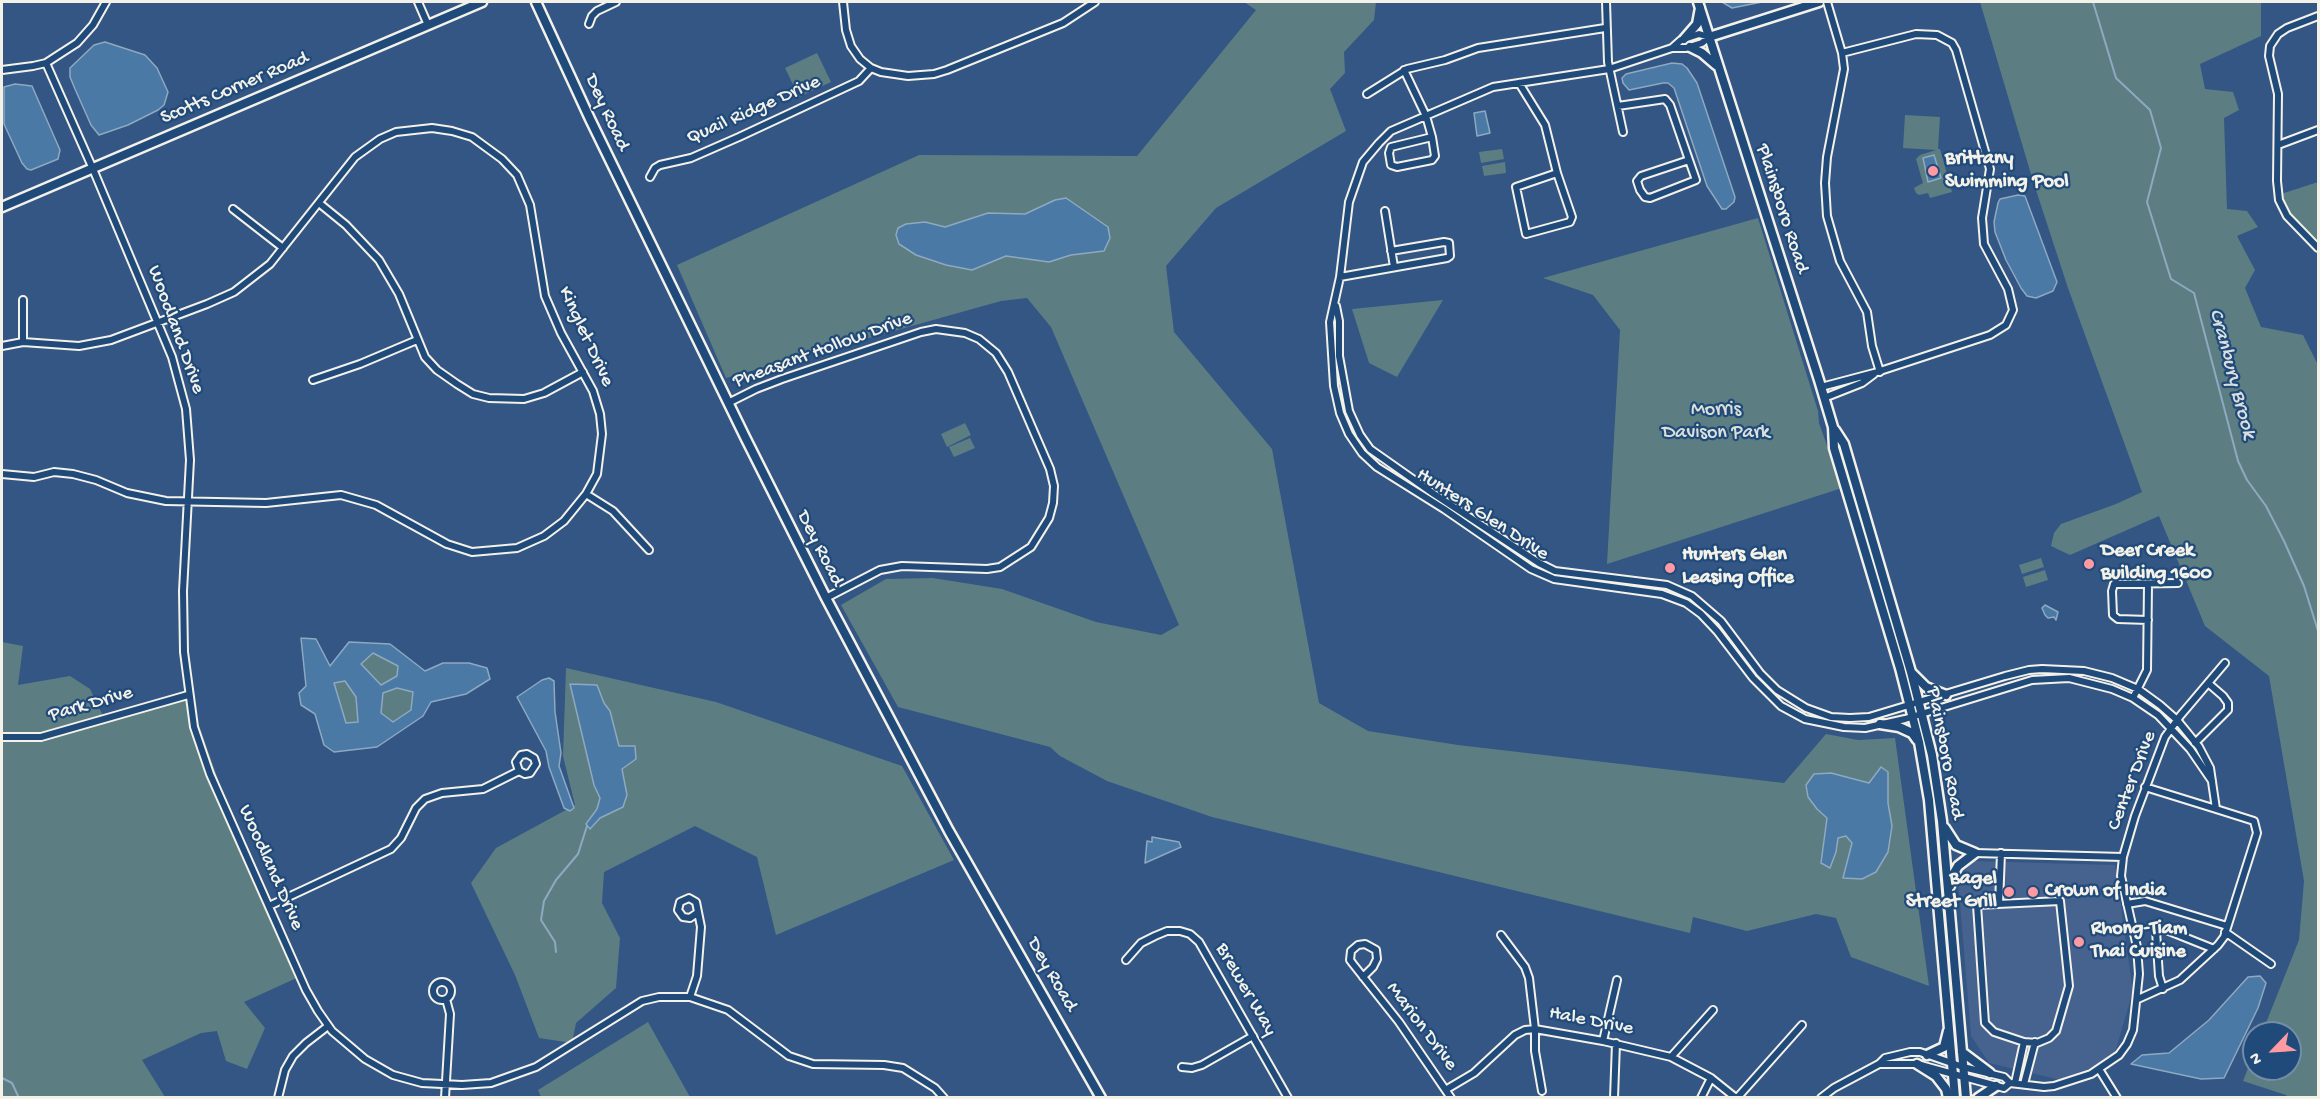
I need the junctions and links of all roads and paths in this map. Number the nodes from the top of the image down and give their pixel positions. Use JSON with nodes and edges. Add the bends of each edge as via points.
{"nodes":[{"id":1,"x":106,"y":2,"type":"edge"},
{"id":2,"x":418,"y":2,"type":"edge"},
{"id":3,"x":482,"y":2,"type":"edge"},
{"id":4,"x":536,"y":2,"type":"edge"},
{"id":5,"x":616,"y":2,"type":"edge"},
{"id":6,"x":843,"y":2,"type":"edge"},
{"id":7,"x":1095,"y":2,"type":"edge"},
{"id":8,"x":1606,"y":2,"type":"edge"},
{"id":9,"x":1819,"y":2,"type":"edge"},
{"id":10,"x":1827,"y":2,"type":"edge"},
{"id":11,"x":1699,"y":4,"type":"edge"},
{"id":12,"x":2319,"y":16,"type":"edge"},
{"id":13,"x":589,"y":24,"type":"dead end"},
{"id":14,"x":428,"y":25,"type":"junction"},
{"id":15,"x":1605,"y":28,"type":"junction"},
{"id":16,"x":1709,"y":38,"type":"junction"},
{"id":17,"x":1687,"y":43,"type":"junction"},
{"id":18,"x":1842,"y":52,"type":"junction"},
{"id":19,"x":46,"y":63,"type":"junction"},
{"id":20,"x":871,"y":68,"type":"junction"},
{"id":21,"x":1609,"y":69,"type":"junction"},
{"id":22,"x":2,"y":70,"type":"edge"},
{"id":23,"x":1404,"y":70,"type":"junction"},
{"id":24,"x":1719,"y":70,"type":"junction"},
{"id":25,"x":1519,"y":83,"type":"junction"},
{"id":26,"x":1367,"y":94,"type":"dead end"},
{"id":27,"x":1618,"y":106,"type":"junction"},
{"id":28,"x":1426,"y":116,"type":"junction"},
{"id":29,"x":2319,"y":130,"type":"edge"},
{"id":30,"x":1623,"y":132,"type":"dead end"},
{"id":31,"x":1432,"y":137,"type":"junction"},
{"id":32,"x":2278,"y":145,"type":"junction"},
{"id":33,"x":1689,"y":160,"type":"junction"},
{"id":34,"x":93,"y":169,"type":"junction"},
{"id":35,"x":1557,"y":173,"type":"junction"},
{"id":36,"x":650,"y":177,"type":"dead end"},
{"id":37,"x":319,"y":203,"type":"junction"},
{"id":38,"x":2,"y":207,"type":"edge"},
{"id":39,"x":233,"y":210,"type":"dead end"},
{"id":40,"x":1385,"y":211,"type":"dead end"},
{"id":41,"x":283,"y":248,"type":"junction"},
{"id":42,"x":2319,"y":248,"type":"edge"},
{"id":43,"x":1391,"y":251,"type":"junction"},
{"id":44,"x":1394,"y":267,"type":"junction"},
{"id":45,"x":1340,"y":277,"type":"junction"},
{"id":46,"x":23,"y":300,"type":"dead end"},
{"id":47,"x":1336,"y":303,"type":"junction"},
{"id":48,"x":158,"y":323,"type":"junction"},
{"id":49,"x":417,"y":340,"type":"junction"},
{"id":50,"x":23,"y":342,"type":"junction"},
{"id":51,"x":2,"y":346,"type":"edge"},
{"id":52,"x":583,"y":372,"type":"junction"},
{"id":53,"x":1877,"y":373,"type":"junction"},
{"id":54,"x":314,"y":380,"type":"dead end"},
{"id":55,"x":1821,"y":387,"type":"junction"},
{"id":56,"x":1824,"y":398,"type":"junction"},
{"id":57,"x":728,"y":403,"type":"junction"},
{"id":58,"x":1833,"y":427,"type":"junction"},
{"id":59,"x":2,"y":474,"type":"edge"},
{"id":60,"x":586,"y":494,"type":"junction"},
{"id":61,"x":188,"y":502,"type":"junction"},
{"id":62,"x":649,"y":550,"type":"dead end"},
{"id":63,"x":2178,"y":583,"type":"dead end"},
{"id":64,"x":2148,"y":585,"type":"junction"},
{"id":65,"x":826,"y":598,"type":"junction"},
{"id":66,"x":2148,"y":620,"type":"junction"},
{"id":67,"x":2225,"y":663,"type":"dead end"},
{"id":68,"x":1911,"y":672,"type":"junction"},
{"id":69,"x":2208,"y":683,"type":"junction"},
{"id":70,"x":2138,"y":689,"type":"junction"},
{"id":71,"x":188,"y":695,"type":"junction"},
{"id":72,"x":1946,"y":695,"type":"junction"},
{"id":73,"x":2133,"y":698,"type":"junction"},
{"id":74,"x":1919,"y":703,"type":"junction"},
{"id":75,"x":1910,"y":706,"type":"junction"},
{"id":76,"x":1923,"y":713,"type":"junction"},
{"id":77,"x":1913,"y":716,"type":"junction"},
{"id":78,"x":2177,"y":720,"type":"junction"},
{"id":79,"x":1880,"y":724,"type":"junction"},
{"id":80,"x":2171,"y":729,"type":"junction"},
{"id":81,"x":2,"y":737,"type":"edge"},
{"id":82,"x":1919,"y":742,"type":"junction"},
{"id":83,"x":2195,"y":743,"type":"junction"},
{"id":84,"x":519,"y":771,"type":"dead end"},
{"id":85,"x":2212,"y":781,"type":"junction"},
{"id":86,"x":2145,"y":787,"type":"junction"},
{"id":87,"x":2216,"y":809,"type":"junction"},
{"id":88,"x":1942,"y":822,"type":"junction"},
{"id":89,"x":1975,"y":853,"type":"junction"},
{"id":90,"x":2001,"y":853,"type":"junction"},
{"id":91,"x":2123,"y":857,"type":"junction"},
{"id":92,"x":1949,"y":898,"type":"junction"},
{"id":93,"x":1999,"y":904,"type":"junction"},
{"id":94,"x":2127,"y":904,"type":"junction"},
{"id":95,"x":269,"y":906,"type":"junction"},
{"id":96,"x":697,"y":913,"type":"dead end"},
{"id":97,"x":2227,"y":929,"type":"junction"},
{"id":98,"x":1501,"y":935,"type":"dead end"},
{"id":99,"x":2214,"y":949,"type":"junction"},
{"id":100,"x":1126,"y":960,"type":"dead end"},
{"id":101,"x":2271,"y":964,"type":"dead end"},
{"id":102,"x":1363,"y":977,"type":"junction"},
{"id":103,"x":1617,"y":980,"type":"dead end"},
{"id":104,"x":2163,"y":989,"type":"junction"},
{"id":105,"x":690,"y":998,"type":"junction"},
{"id":106,"x":446,"y":999,"type":"dead end"},
{"id":107,"x":2138,"y":999,"type":"junction"},
{"id":108,"x":1713,"y":1010,"type":"dead end"},
{"id":109,"x":1950,"y":1025,"type":"junction"},
{"id":110,"x":328,"y":1026,"type":"junction"},
{"id":111,"x":1802,"y":1026,"type":"dead end"},
{"id":112,"x":1535,"y":1029,"type":"junction"},
{"id":113,"x":1253,"y":1036,"type":"junction"},
{"id":114,"x":1604,"y":1041,"type":"junction"},
{"id":115,"x":2024,"y":1042,"type":"junction"},
{"id":116,"x":2035,"y":1042,"type":"junction"},
{"id":117,"x":1616,"y":1043,"type":"junction"},
{"id":118,"x":1962,"y":1052,"type":"junction"},
{"id":119,"x":1927,"y":1055,"type":"junction"},
{"id":120,"x":1671,"y":1057,"type":"junction"},
{"id":121,"x":1879,"y":1064,"type":"junction"},
{"id":122,"x":1917,"y":1064,"type":"junction"},
{"id":123,"x":1953,"y":1064,"type":"junction"},
{"id":124,"x":1963,"y":1066,"type":"junction"},
{"id":125,"x":1182,"y":1067,"type":"dead end"},
{"id":126,"x":2099,"y":1069,"type":"junction"},
{"id":127,"x":1990,"y":1073,"type":"junction"},
{"id":128,"x":1954,"y":1074,"type":"junction"},
{"id":129,"x":1711,"y":1078,"type":"junction"},
{"id":130,"x":1964,"y":1078,"type":"junction"},
{"id":131,"x":2013,"y":1083,"type":"junction"},
{"id":132,"x":447,"y":1084,"type":"junction"},
{"id":133,"x":2024,"y":1084,"type":"junction"},
{"id":134,"x":1996,"y":1086,"type":"junction"},
{"id":135,"x":1447,"y":1089,"type":"junction"},
{"id":136,"x":1542,"y":1091,"type":"dead end"},
{"id":137,"x":278,"y":1098,"type":"edge"},
{"id":138,"x":445,"y":1098,"type":"edge"},
{"id":139,"x":944,"y":1098,"type":"edge"},
{"id":140,"x":1101,"y":1098,"type":"edge"},
{"id":141,"x":1288,"y":1098,"type":"edge"},
{"id":142,"x":1451,"y":1098,"type":"edge"},
{"id":143,"x":1614,"y":1098,"type":"edge"},
{"id":144,"x":1701,"y":1098,"type":"edge"},
{"id":145,"x":1737,"y":1098,"type":"edge"},
{"id":146,"x":1821,"y":1098,"type":"edge"},
{"id":147,"x":1948,"y":1098,"type":"edge"},
{"id":148,"x":1955,"y":1098,"type":"edge"},
{"id":149,"x":1966,"y":1098,"type":"edge"},
{"id":150,"x":1978,"y":1098,"type":"edge"},
{"id":151,"x":2117,"y":1098,"type":"edge"}],
"edges":[{"from":1,"to":19,"type":"street","via":[[93,25],[76,43]]},
{"from":2,"to":14,"type":"street"},
{"from":3,"to":14,"type":"street","name":"Scotts Corner Road"},
{"from":4,"to":57,"type":"street","name":"Dey Road"},
{"from":5,"to":13,"type":"street","via":[[597,11]]},
{"from":6,"to":20,"type":"street","via":[[851,46]]},
{"from":7,"to":20,"type":"street","via":[[1063,23],[934,74],[908,76]]},
{"from":8,"to":15,"type":"street"},
{"from":9,"to":16,"type":"street"},
{"from":10,"to":18,"type":"street"},
{"from":11,"to":16,"type":"street","name":"Plainsboro Road"},
{"from":11,"to":17,"type":"street","via":[[1697,24]]},
{"from":12,"to":32,"type":"street","via":[[2287,28],[2270,46],[2278,94]]},
{"from":14,"to":34,"type":"street","name":"Scotts Corner Road"},
{"from":15,"to":21,"type":"street"},
{"from":15,"to":23,"type":"street","via":[[1478,48]]},
{"from":16,"to":17,"type":"street","name":"Hunters Glen Drive","via":[[1699,34]]},
{"from":16,"to":24,"type":"street","name":"Plainsboro Road"},
{"from":17,"to":21,"type":"street","name":"Hunters Glen Drive"},
{"from":17,"to":24,"type":"street","via":[[1712,60]]},
{"from":18,"to":53,"type":"street","via":[[1843,79],[1827,157],[1827,216],[1844,271],[1867,312]]},
{"from":18,"to":53,"type":"street","via":[[1916,34],[1937,35],[1952,43],[1990,169],[1982,218],[1984,244],[2013,303],[2011,318],[1998,332]]},
{"from":19,"to":22,"type":"street"},
{"from":19,"to":34,"type":"street","name":"Woodland Drive"},
{"from":20,"to":36,"type":"street","name":"Quail Ridge Drive","via":[[859,81],[691,158],[660,165]]},
{"from":21,"to":25,"type":"street","name":"Hunters Glen Drive"},
{"from":21,"to":27,"type":"street"},
{"from":23,"to":26,"type":"street"},
{"from":23,"to":28,"type":"street"},
{"from":24,"to":55,"type":"street","name":"Plainsboro Road"},
{"from":25,"to":28,"type":"street","name":"Hunters Glen Drive","via":[[1493,87]]},
{"from":25,"to":35,"type":"street","via":[[1545,125]]},
{"from":27,"to":30,"type":"street"},
{"from":27,"to":33,"type":"street","via":[[1665,99]]},
{"from":28,"to":31,"type":"street"},
{"from":28,"to":45,"type":"street","name":"Hunters Glen Drive","via":[[1391,131],[1363,162],[1349,202]]},
{"from":29,"to":32,"type":"street"},
{"from":31,"to":31,"type":"street","via":[[1432,160],[1391,165],[1391,147]]},
{"from":32,"to":42,"type":"street","via":[[2279,200],[2287,216]]},
{"from":33,"to":33,"type":"street","via":[[1696,180],[1645,197],[1637,181],[1641,176]]},
{"from":34,"to":38,"type":"street","name":"Scotts Corner Road"},
{"from":34,"to":48,"type":"street","name":"Woodland Drive"},
{"from":35,"to":35,"type":"street","via":[[1572,217],[1570,222],[1526,234],[1516,187]]},
{"from":37,"to":41,"type":"street","name":"Kinglet Drive"},
{"from":37,"to":49,"type":"street","via":[[379,260],[399,294]]},
{"from":37,"to":52,"type":"street","name":"Kinglet Drive","via":[[356,157],[396,132],[432,128],[472,137],[517,175],[531,205],[545,296]]},
{"from":39,"to":41,"type":"street"},
{"from":40,"to":43,"type":"street"},
{"from":41,"to":48,"type":"street","name":"Kinglet Drive","via":[[270,264],[234,292]]},
{"from":43,"to":44,"type":"street"},
{"from":43,"to":44,"type":"street","via":[[1449,243],[1447,258]]},
{"from":44,"to":45,"type":"street"},
{"from":45,"to":47,"type":"street","name":"Hunters Glen Drive"},
{"from":46,"to":50,"type":"street"},
{"from":47,"to":75,"type":"street","name":"Hunters Glen Drive","via":[[1339,356],[1349,411],[1370,449],[1384,460],[1555,571],[1667,585],[1692,596],[1721,621],[1777,690],[1806,708],[1831,717],[1850,718]]},
{"from":47,"to":79,"type":"street","name":"Hunters Glen Drive","via":[[1330,322],[1330,352],[1340,413],[1362,453],[1377,466],[1546,576],[1662,594],[1686,603],[1717,631],[1753,678],[1781,706],[1805,719],[1844,727]]},
{"from":48,"to":50,"type":"street","name":"Kinglet Drive","via":[[111,340],[79,346]]},
{"from":48,"to":61,"type":"street","name":"Woodland Drive","via":[[186,409]]},
{"from":49,"to":52,"type":"street","via":[[437,370],[473,394],[489,398],[524,399]]},
{"from":49,"to":54,"type":"street"},
{"from":50,"to":51,"type":"street","name":"Kinglet Drive"},
{"from":52,"to":60,"type":"street","name":"Kinglet Drive","via":[[600,414],[602,434],[597,474]]},
{"from":53,"to":55,"type":"street"},
{"from":53,"to":56,"type":"street"},
{"from":55,"to":56,"type":"street","name":"Plainsboro Road"},
{"from":56,"to":58,"type":"street","name":"Plainsboro Road"},
{"from":57,"to":65,"type":"street","name":"Dey Road"},
{"from":57,"to":65,"type":"street","name":"Pheasant Hollow Drive","via":[[756,388],[936,329],[950,329],[979,339],[996,353],[1008,372],[1054,486],[1049,518],[1031,547],[1000,567],[987,569],[902,566],[880,570]]},
{"from":58,"to":68,"type":"street","name":"Plainsboro Road","via":[[1844,444]]},
{"from":58,"to":75,"type":"street","name":"Plainsboro Road","via":[[1834,448]]},
{"from":59,"to":61,"type":"street","name":"Kinglet Drive","via":[[73,474],[127,493]]},
{"from":60,"to":61,"type":"street","name":"Kinglet Drive","via":[[564,521],[544,536],[517,549],[472,552],[447,544],[376,505],[341,495],[266,503]]},
{"from":60,"to":62,"type":"street","via":[[613,511]]},
{"from":61,"to":71,"type":"street","name":"Woodland Drive","via":[[183,642]]},
{"from":63,"to":64,"type":"street"},
{"from":64,"to":66,"type":"street"},
{"from":64,"to":66,"type":"street","via":[[2114,584],[2112,591],[2113,615],[2118,619]]},
{"from":65,"to":140,"type":"street","name":"Dey Road","via":[[949,831]]},
{"from":66,"to":70,"type":"street","via":[[2147,670]]},
{"from":67,"to":69,"type":"street","name":"Center Drive"},
{"from":68,"to":72,"type":"street","via":[[1922,684]]},
{"from":68,"to":74,"type":"street","name":"Plainsboro Road"},
{"from":69,"to":78,"type":"street","name":"Center Drive"},
{"from":69,"to":83,"type":"street","via":[[2223,696],[2228,710]]},
{"from":70,"to":72,"type":"street","name":"Hunters Glen Drive","via":[[2084,672],[2042,669]]},
{"from":70,"to":73,"type":"street"},
{"from":70,"to":78,"type":"street","name":"Hunters Glen Drive"},
{"from":71,"to":81,"type":"street","name":"Park Drive","via":[[40,737]]},
{"from":71,"to":95,"type":"street","name":"Woodland Drive","via":[[210,774]]},
{"from":72,"to":74,"type":"street","name":"Hunters Glen Drive"},
{"from":73,"to":76,"type":"street","name":"Hunters Glen Drive","via":[[2069,678],[2039,680]]},
{"from":73,"to":80,"type":"street","name":"Hunters Glen Drive"},
{"from":74,"to":75,"type":"street","name":"Hunters Glen Drive"},
{"from":74,"to":76,"type":"street","name":"Plainsboro Road"},
{"from":75,"to":77,"type":"street","name":"Plainsboro Road"},
{"from":76,"to":77,"type":"street","name":"Hunters Glen Drive"},
{"from":76,"to":88,"type":"street","name":"Plainsboro Road"},
{"from":77,"to":79,"type":"street","name":"Hunters Glen Drive"},
{"from":77,"to":82,"type":"street","name":"Plainsboro Road"},
{"from":78,"to":80,"type":"street","name":"Center Drive"},
{"from":78,"to":83,"type":"street","name":"Hunters Glen Drive"},
{"from":79,"to":82,"type":"street","via":[[1899,727]]},
{"from":80,"to":85,"type":"street","name":"Hunters Glen Drive"},
{"from":80,"to":86,"type":"street","name":"Center Drive"},
{"from":82,"to":109,"type":"street","name":"Plainsboro Road","via":[[1929,800]]},
{"from":83,"to":85,"type":"street","name":"Hunters Glen Drive","via":[[2210,768]]},
{"from":84,"to":95,"type":"street","via":[[475,791],[424,798],[391,849]]},
{"from":85,"to":87,"type":"street"},
{"from":86,"to":87,"type":"street"},
{"from":86,"to":91,"type":"street","name":"Center Drive"},
{"from":87,"to":97,"type":"street","via":[[2254,820],[2258,833]]},
{"from":88,"to":89,"type":"street","via":[[1956,845]]},
{"from":88,"to":92,"type":"street","name":"Plainsboro Road"},
{"from":89,"to":90,"type":"street","name":"Center Drive"},
{"from":89,"to":92,"type":"street","via":[[1952,875]]},
{"from":90,"to":91,"type":"street","name":"Center Drive"},
{"from":90,"to":93,"type":"street"},
{"from":91,"to":94,"type":"street","name":"Center Drive","via":[[2121,876]]},
{"from":92,"to":118,"type":"street","name":"Plainsboro Road"},
{"from":93,"to":115,"type":"street","via":[[1977,905],[1985,1023],[1994,1032]]},
{"from":93,"to":116,"type":"street","via":[[2060,901],[2069,986],[2056,1031]]},
{"from":94,"to":97,"type":"street","via":[[2145,901]]},
{"from":94,"to":107,"type":"street","name":"Center Drive","via":[[2137,947]]},
{"from":95,"to":110,"type":"street","name":"Woodland Drive","via":[[306,990]]},
{"from":96,"to":105,"type":"street","via":[[701,941]]},
{"from":97,"to":99,"type":"street"},
{"from":97,"to":101,"type":"street"},
{"from":98,"to":112,"type":"street","via":[[1529,978]]},
{"from":99,"to":104,"type":"street","via":[[2180,980]]},
{"from":99,"to":104,"type":"street","via":[[2164,930],[2156,932]]},
{"from":100,"to":113,"type":"street","name":"Brewer Way","via":[[1155,936],[1180,931],[1190,934],[1199,942]]},
{"from":102,"to":102,"type":"street","name":"Marion Drive","via":[[1377,959],[1376,950],[1365,944],[1354,947],[1350,955]]},
{"from":102,"to":135,"type":"street","name":"Marion Drive"},
{"from":103,"to":114,"type":"street"},
{"from":104,"to":107,"type":"street"},
{"from":105,"to":132,"type":"street","name":"Woodland Drive","via":[[642,1000],[536,1067],[512,1077],[491,1083]]},
{"from":105,"to":139,"type":"street","name":"Woodland Drive","via":[[728,1010],[789,1056],[813,1064],[903,1068]]},
{"from":106,"to":132,"type":"street","via":[[450,1014]]},
{"from":107,"to":126,"type":"street","name":"Center Drive","via":[[2127,1044]]},
{"from":108,"to":120,"type":"street"},
{"from":109,"to":119,"type":"street","via":[[1944,1047]]},
{"from":109,"to":123,"type":"street","name":"Plainsboro Road"},
{"from":110,"to":132,"type":"street","name":"Woodland Drive","via":[[349,1046],[393,1075],[422,1083]]},
{"from":110,"to":137,"type":"street","via":[[293,1056]]},
{"from":111,"to":145,"type":"street"},
{"from":112,"to":114,"type":"street","name":"Hale Drive"},
{"from":112,"to":135,"type":"street","name":"Hale Drive","via":[[1515,1035],[1474,1073]]},
{"from":112,"to":136,"type":"street","via":[[1534,1051]]},
{"from":113,"to":125,"type":"street","via":[[1202,1065]]},
{"from":113,"to":141,"type":"street","name":"Brewer Way"},
{"from":114,"to":117,"type":"street","name":"Hale Drive"},
{"from":115,"to":116,"type":"street"},
{"from":115,"to":131,"type":"street"},
{"from":116,"to":133,"type":"street"},
{"from":117,"to":120,"type":"street","name":"Hale Drive"},
{"from":117,"to":143,"type":"street"},
{"from":118,"to":124,"type":"street","name":"Plainsboro Road"},
{"from":118,"to":127,"type":"street"},
{"from":119,"to":121,"type":"street","name":"Center Drive","via":[[1904,1053],[1885,1058]]},
{"from":119,"to":123,"type":"street","name":"Center Drive"},
{"from":120,"to":129,"type":"street","name":"Hale Drive"},
{"from":121,"to":122,"type":"street","name":"Center Drive"},
{"from":121,"to":146,"type":"street","name":"Center Drive"},
{"from":122,"to":128,"type":"street","name":"Center Drive"},
{"from":122,"to":147,"type":"street","via":[[1936,1076]]},
{"from":123,"to":124,"type":"street","name":"Center Drive"},
{"from":123,"to":128,"type":"street","name":"Plainsboro Road"},
{"from":124,"to":127,"type":"street","name":"Center Drive"},
{"from":124,"to":130,"type":"street","name":"Plainsboro Road"},
{"from":126,"to":133,"type":"street","name":"Center Drive","via":[[2054,1086]]},
{"from":126,"to":151,"type":"street"},
{"from":127,"to":131,"type":"street","name":"Center Drive"},
{"from":128,"to":130,"type":"street","name":"Center Drive"},
{"from":128,"to":148,"type":"street","name":"Plainsboro Road"},
{"from":129,"to":144,"type":"street"},
{"from":129,"to":145,"type":"street","name":"Hale Drive"},
{"from":130,"to":134,"type":"street","name":"Center Drive"},
{"from":130,"to":149,"type":"street","name":"Plainsboro Road"},
{"from":131,"to":133,"type":"street","name":"Center Drive"},
{"from":131,"to":134,"type":"street","name":"Center Drive","via":[[2004,1088]]},
{"from":132,"to":138,"type":"street"},
{"from":134,"to":150,"type":"street"},
{"from":135,"to":142,"type":"street","name":"Marion Drive"}]}
